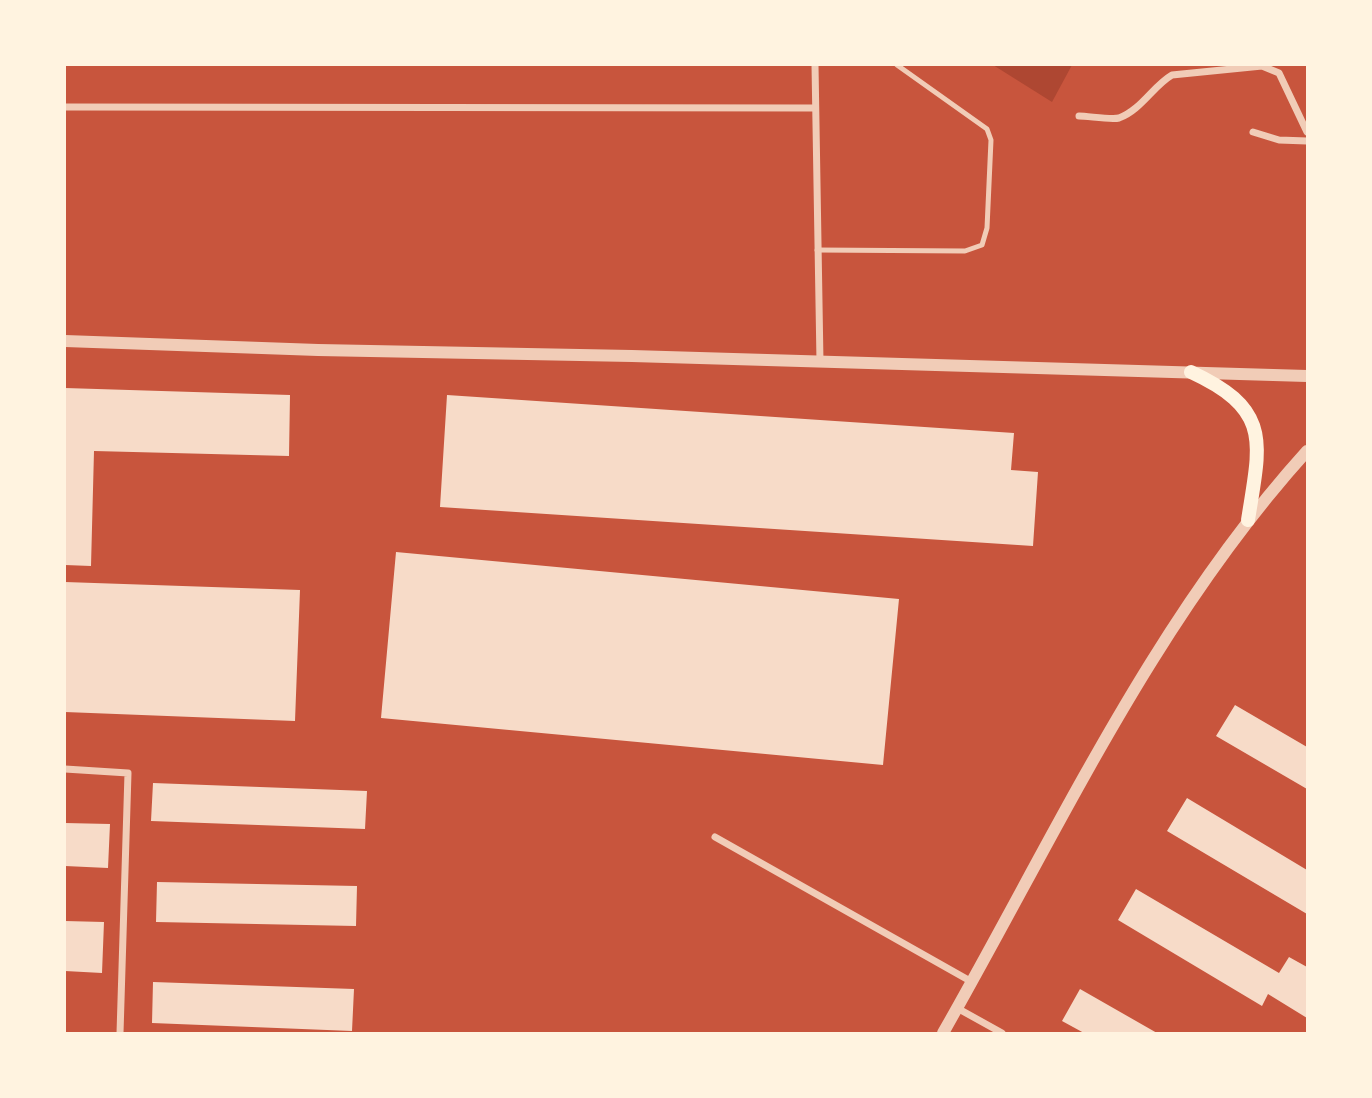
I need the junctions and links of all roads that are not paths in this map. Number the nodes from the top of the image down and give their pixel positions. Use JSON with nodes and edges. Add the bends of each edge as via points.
{"nodes":[{"id":1,"x":815,"y":65,"type":"edge"},
{"id":2,"x":897,"y":65,"type":"edge"},
{"id":3,"x":65,"y":107,"type":"edge"},
{"id":4,"x":814,"y":108,"type":"junction"},
{"id":5,"x":1079,"y":116,"type":"dead end"},
{"id":6,"x":1306,"y":128,"type":"edge"},
{"id":7,"x":1253,"y":132,"type":"dead end"},
{"id":8,"x":1307,"y":141,"type":"edge"},
{"id":9,"x":817,"y":250,"type":"junction"},
{"id":10,"x":65,"y":341,"type":"edge"},
{"id":11,"x":820,"y":362,"type":"junction"},
{"id":12,"x":1191,"y":372,"type":"junction"},
{"id":13,"x":1307,"y":376,"type":"edge"},
{"id":14,"x":1307,"y":451,"type":"edge"},
{"id":15,"x":1248,"y":520,"type":"junction"},
{"id":16,"x":65,"y":769,"type":"edge"},
{"id":17,"x":715,"y":837,"type":"dead end"},
{"id":18,"x":972,"y":982,"type":"junction"},
{"id":19,"x":957,"y":1008,"type":"junction"},
{"id":20,"x":120,"y":1033,"type":"edge"},
{"id":21,"x":943,"y":1033,"type":"edge"},
{"id":22,"x":1002,"y":1033,"type":"edge"}],
"edges":[{"from":1,"to":4,"type":"street"},
{"from":2,"to":9,"type":"lane","via":[[987,129],[991,140],[987,228],[982,245],[965,251]]},
{"from":3,"to":4,"type":"street"},
{"from":4,"to":9,"type":"street"},
{"from":5,"to":6,"type":"street","via":[[1117,118],[1172,75],[1262,66],[1279,74]]},
{"from":7,"to":8,"type":"street"},
{"from":9,"to":11,"type":"street"},
{"from":10,"to":11,"type":"street"},
{"from":11,"to":12,"type":"street"},
{"from":12,"to":13,"type":"street"},
{"from":12,"to":15,"type":"main road","via":[[1224,390],[1251,419],[1258,455]]},
{"from":14,"to":15,"type":"street"},
{"from":15,"to":18,"type":"street","via":[[1128,699]]},
{"from":16,"to":20,"type":"street","via":[[128,773]]},
{"from":17,"to":18,"type":"street"},
{"from":18,"to":19,"type":"street"},
{"from":19,"to":21,"type":"street"},
{"from":19,"to":22,"type":"street"}]}
